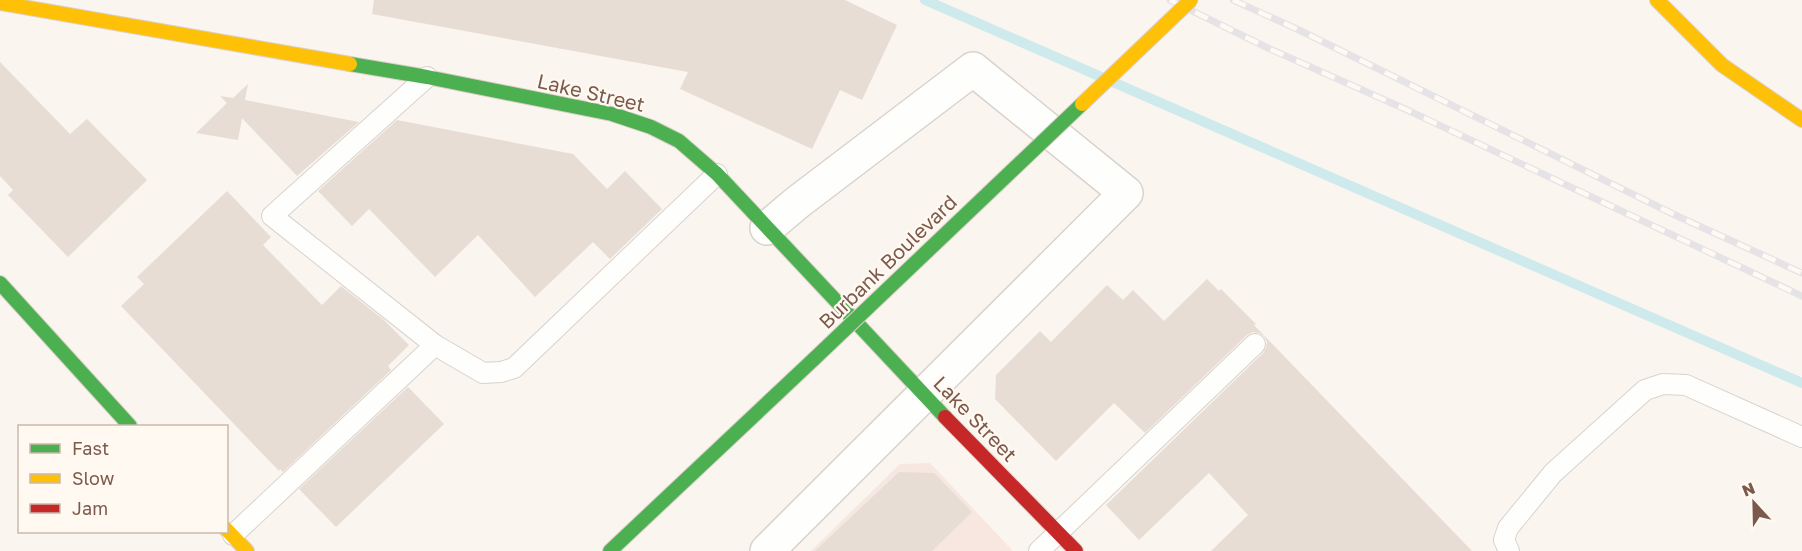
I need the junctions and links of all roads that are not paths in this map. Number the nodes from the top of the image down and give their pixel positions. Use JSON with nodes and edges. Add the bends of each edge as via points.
{"nodes":[{"id":1,"x":1191,"y":0,"type":"edge"},
{"id":2,"x":1657,"y":0,"type":"edge"},
{"id":3,"x":0,"y":3,"type":"edge"},
{"id":4,"x":427,"y":78,"type":"junction"},
{"id":5,"x":1802,"y":120,"type":"edge"},
{"id":6,"x":717,"y":174,"type":"junction"},
{"id":7,"x":767,"y":228,"type":"junction"},
{"id":8,"x":0,"y":283,"type":"edge"},
{"id":9,"x":1255,"y":344,"type":"dead end"},
{"id":10,"x":435,"y":345,"type":"junction"},
{"id":11,"x":924,"y":395,"type":"junction"},
{"id":12,"x":129,"y":425,"type":"edge"},
{"id":13,"x":1802,"y":436,"type":"edge"},
{"id":14,"x":230,"y":532,"type":"edge"},
{"id":15,"x":1059,"y":532,"type":"junction"},
{"id":16,"x":247,"y":551,"type":"edge"},
{"id":17,"x":610,"y":551,"type":"edge"},
{"id":18,"x":767,"y":551,"type":"edge"},
{"id":19,"x":1039,"y":551,"type":"edge"},
{"id":20,"x":1076,"y":551,"type":"edge"},
{"id":21,"x":1509,"y":551,"type":"edge"}],
"edges":[{"from":1,"to":17,"type":"street","name":"Burbank Boulevard","bridge":true},
{"from":2,"to":5,"type":"street","via":[[1722,65]]},
{"from":3,"to":4,"type":"street","name":"Lake Street"},
{"from":4,"to":6,"type":"street","name":"Lake Street","via":[[612,114],[679,141]]},
{"from":4,"to":10,"type":"lane","via":[[272,216]]},
{"from":6,"to":7,"type":"street","name":"Lake Street"},
{"from":6,"to":10,"type":"lane","via":[[514,368],[483,373]]},
{"from":7,"to":11,"type":"street","name":"Lake Street"},
{"from":7,"to":11,"type":"street","via":[[973,69],[1126,193]]},
{"from":8,"to":12,"type":"street"},
{"from":9,"to":15,"type":"lane"},
{"from":10,"to":14,"type":"lane"},
{"from":11,"to":15,"type":"street","name":"Lake Street"},
{"from":11,"to":18,"type":"street"},
{"from":13,"to":21,"type":"lane","via":[[1686,385],[1663,384],[1645,390],[1553,473],[1508,528],[1504,540]]},
{"from":14,"to":16,"type":"street"},
{"from":15,"to":19,"type":"lane"},
{"from":15,"to":20,"type":"street","name":"Lake Street"}]}
